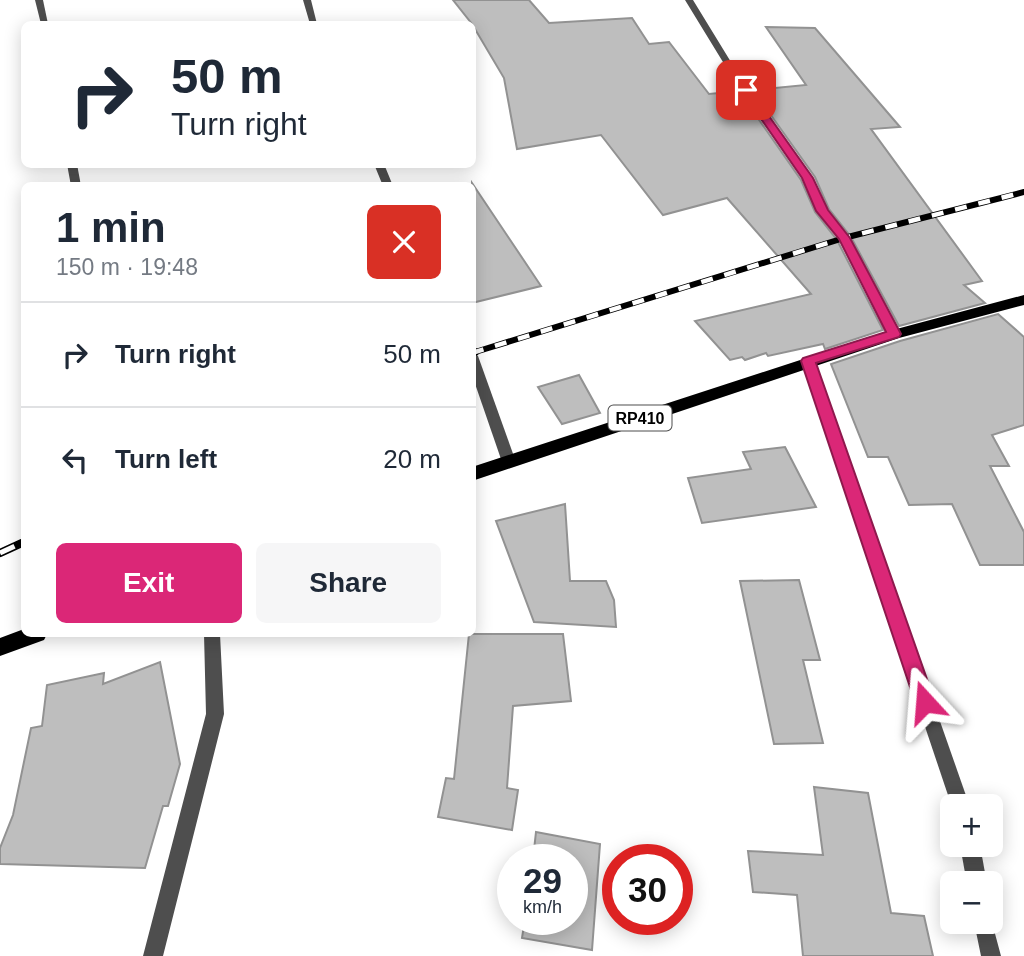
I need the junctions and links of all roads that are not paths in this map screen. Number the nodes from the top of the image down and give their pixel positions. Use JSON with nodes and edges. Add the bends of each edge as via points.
{"nodes":[{"id":1,"x":39,"y":0,"type":"edge"},
{"id":2,"x":307,"y":0,"type":"edge"},
{"id":3,"x":689,"y":0,"type":"edge"},
{"id":4,"x":44,"y":21,"type":"edge"},
{"id":5,"x":313,"y":21,"type":"edge"},
{"id":6,"x":1024,"y":300,"type":"edge"},
{"id":7,"x":894,"y":334,"type":"junction"},
{"id":8,"x":808,"y":361,"type":"junction"},
{"id":9,"x":476,"y":367,"type":"edge"},
{"id":10,"x":509,"y":462,"type":"junction"},
{"id":11,"x":476,"y":473,"type":"edge"},
{"id":12,"x":28,"y":637,"type":"edge"},
{"id":13,"x":212,"y":637,"type":"edge"},
{"id":14,"x":0,"y":647,"type":"edge"},
{"id":15,"x":957,"y":794,"type":"edge"},
{"id":16,"x":986,"y":934,"type":"edge"},
{"id":17,"x":153,"y":956,"type":"edge"},
{"id":18,"x":991,"y":956,"type":"edge"}],
"edges":[{"from":1,"to":4,"type":"street"},
{"from":2,"to":5,"type":"street"},
{"from":3,"to":7,"type":"street","via":[[808,178],[822,211],[844,238]]},
{"from":6,"to":7,"type":"main road","number":"RP410"},
{"from":7,"to":8,"type":"main road","number":"RP410"},
{"from":8,"to":10,"type":"main road","number":"RP410"},
{"from":8,"to":15,"type":"street"},
{"from":9,"to":10,"type":"street"},
{"from":10,"to":11,"type":"main road","number":"RP410"},
{"from":12,"to":14,"type":"main road"},
{"from":13,"to":17,"type":"street","via":[[215,714]]},
{"from":16,"to":18,"type":"street"}]}
